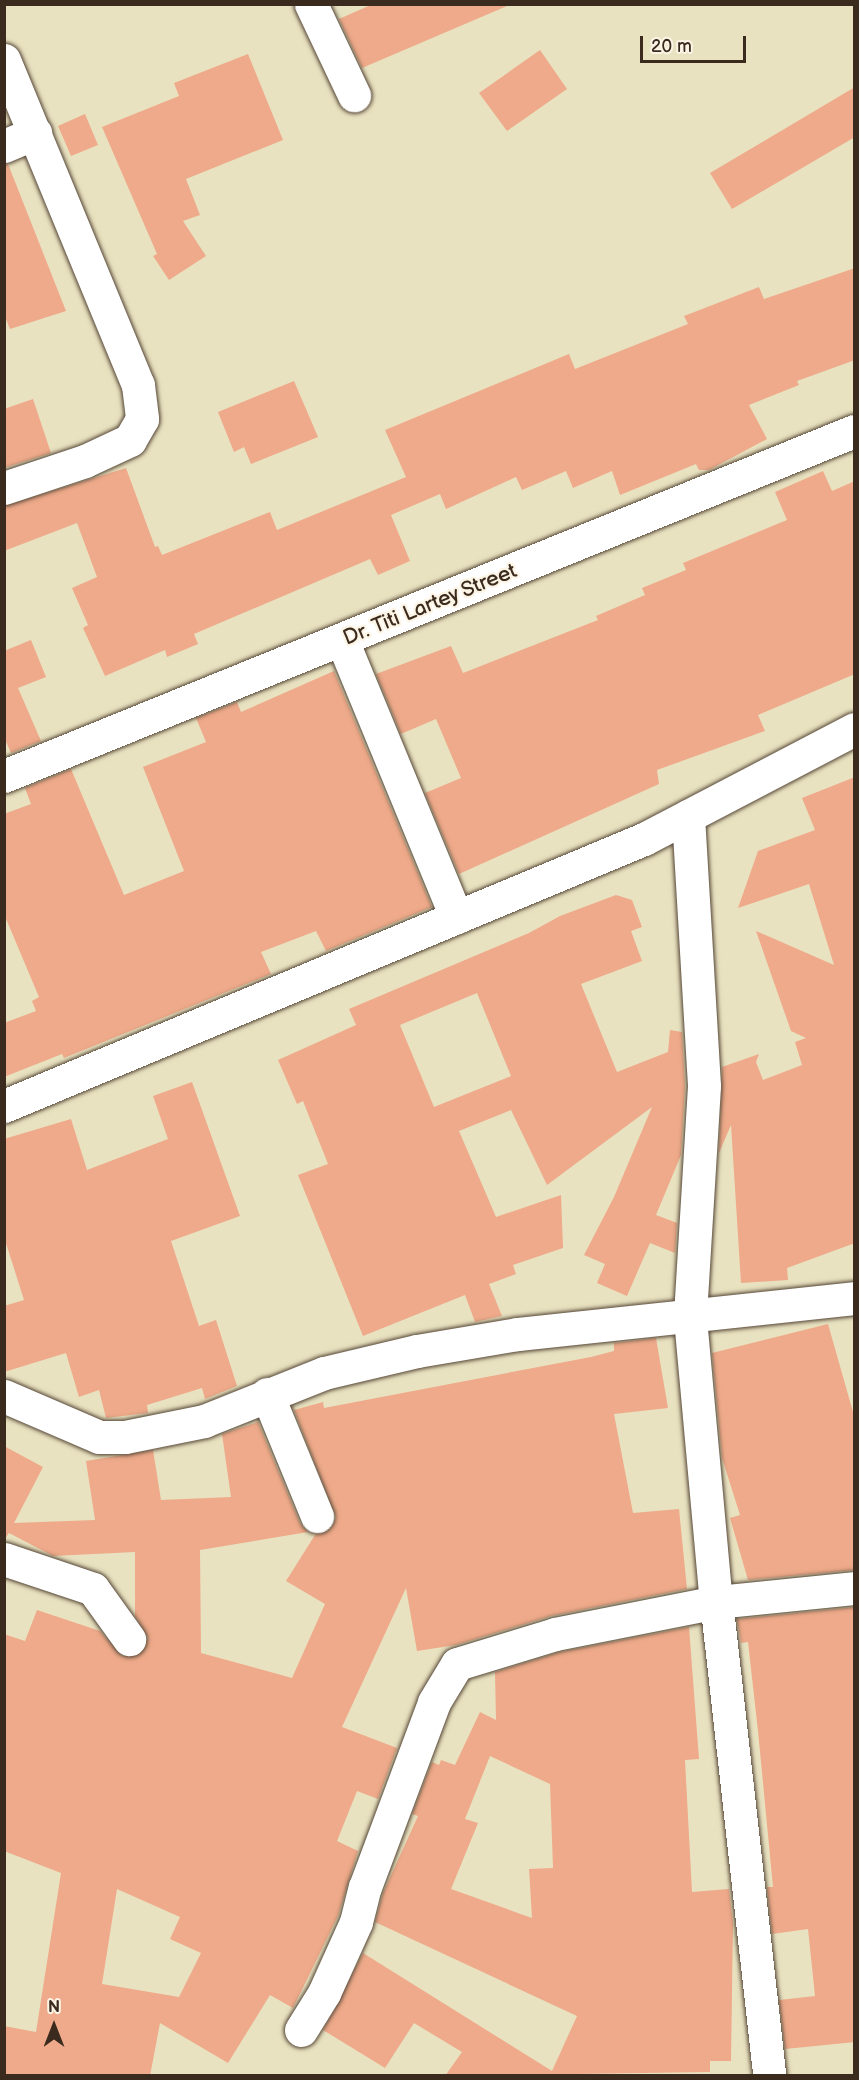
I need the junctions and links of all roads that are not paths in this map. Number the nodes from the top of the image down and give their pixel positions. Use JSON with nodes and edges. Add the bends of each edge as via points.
{"nodes":[{"id":1,"x":311,"y":4,"type":"edge"},
{"id":2,"x":4,"y":60,"type":"edge"},
{"id":3,"x":354,"y":95,"type":"dead end"},
{"id":4,"x":35,"y":133,"type":"junction"},
{"id":5,"x":4,"y":146,"type":"edge"},
{"id":6,"x":855,"y":431,"type":"edge"},
{"id":7,"x":4,"y":488,"type":"edge"},
{"id":8,"x":342,"y":640,"type":"junction"},
{"id":9,"x":855,"y":729,"type":"edge"},
{"id":10,"x":4,"y":776,"type":"edge"},
{"id":11,"x":688,"y":816,"type":"junction"},
{"id":12,"x":456,"y":917,"type":"junction"},
{"id":13,"x":4,"y":1106,"type":"edge"},
{"id":14,"x":855,"y":1298,"type":"edge"},
{"id":15,"x":690,"y":1318,"type":"junction"},
{"id":16,"x":267,"y":1394,"type":"junction"},
{"id":17,"x":4,"y":1396,"type":"edge"},
{"id":18,"x":317,"y":1516,"type":"dead end"},
{"id":19,"x":4,"y":1559,"type":"edge"},
{"id":20,"x":855,"y":1588,"type":"edge"},
{"id":21,"x":717,"y":1602,"type":"junction"},
{"id":22,"x":129,"y":1639,"type":"dead end"},
{"id":23,"x":301,"y":2030,"type":"dead end"},
{"id":24,"x":769,"y":2076,"type":"edge"}],
"edges":[{"from":1,"to":3,"type":"street"},
{"from":2,"to":4,"type":"street"},
{"from":4,"to":5,"type":"street"},
{"from":4,"to":7,"type":"street","via":[[138,386],[142,419],[130,440],[85,461]]},
{"from":6,"to":8,"type":"street","name":"Dr. Titi Lartey Street"},
{"from":8,"to":10,"type":"street","name":"Dr. Titi Lartey Street"},
{"from":8,"to":12,"type":"street"},
{"from":9,"to":11,"type":"street"},
{"from":11,"to":12,"type":"street","via":[[644,839]]},
{"from":11,"to":15,"type":"street","via":[[704,1086]]},
{"from":12,"to":13,"type":"street"},
{"from":14,"to":15,"type":"street"},
{"from":15,"to":16,"type":"street","via":[[518,1334],[417,1351],[324,1373]]},
{"from":15,"to":21,"type":"street"},
{"from":16,"to":17,"type":"street","via":[[204,1421],[125,1437],[99,1437]]},
{"from":16,"to":18,"type":"street"},
{"from":19,"to":22,"type":"street","via":[[93,1589]]},
{"from":20,"to":21,"type":"street"},
{"from":21,"to":23,"type":"street","via":[[555,1634],[457,1664],[434,1702],[365,1887],[356,1922],[324,1993]]},
{"from":21,"to":24,"type":"street"}]}
